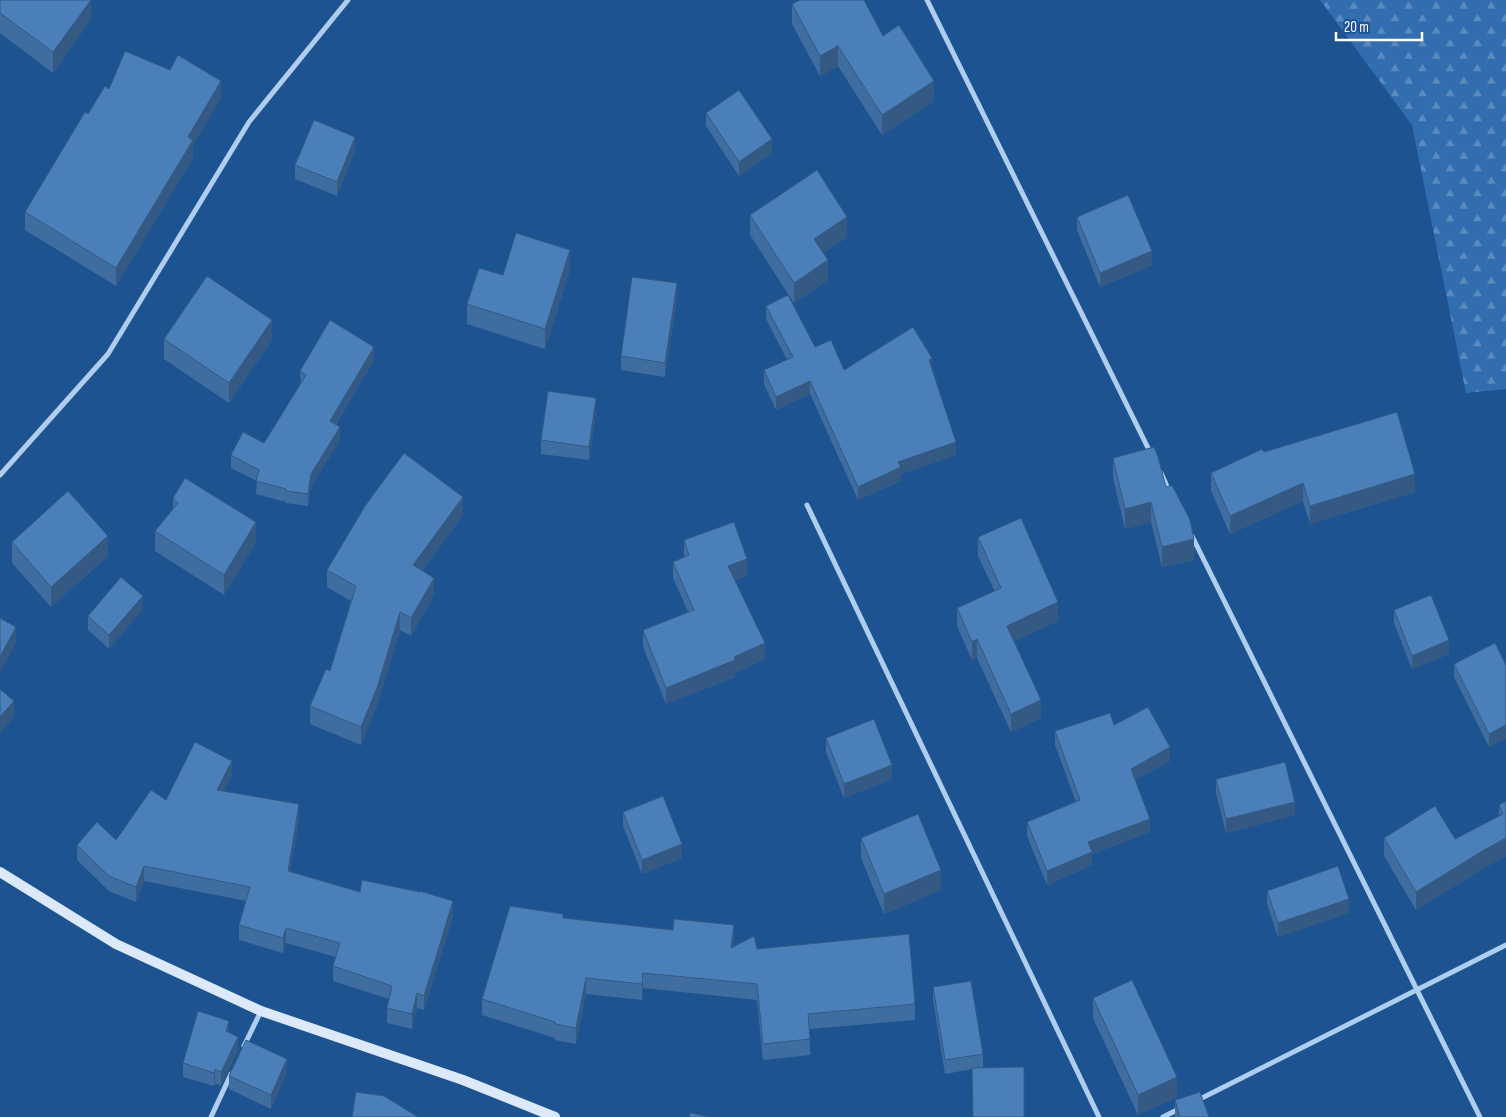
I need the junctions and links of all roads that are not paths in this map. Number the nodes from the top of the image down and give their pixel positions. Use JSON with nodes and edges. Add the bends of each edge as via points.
{"nodes":[{"id":1,"x":348,"y":0,"type":"edge"},
{"id":2,"x":927,"y":0,"type":"edge"},
{"id":3,"x":0,"y":475,"type":"edge"},
{"id":4,"x":1174,"y":500,"type":"edge"},
{"id":5,"x":807,"y":505,"type":"dead end"},
{"id":6,"x":1187,"y":526,"type":"edge"},
{"id":7,"x":0,"y":872,"type":"edge"},
{"id":8,"x":1506,"y":945,"type":"edge"},
{"id":9,"x":1416,"y":990,"type":"junction"},
{"id":10,"x":261,"y":1011,"type":"junction"},
{"id":11,"x":240,"y":1055,"type":"edge"},
{"id":12,"x":236,"y":1064,"type":"edge"},
{"id":13,"x":211,"y":1117,"type":"edge"},
{"id":14,"x":555,"y":1117,"type":"edge"},
{"id":15,"x":1099,"y":1117,"type":"edge"},
{"id":16,"x":1163,"y":1117,"type":"edge"},
{"id":17,"x":1480,"y":1117,"type":"edge"}],
"edges":[{"from":1,"to":3,"type":"street","via":[[249,122],[108,354]]},
{"from":2,"to":4,"type":"street"},
{"from":5,"to":15,"type":"street"},
{"from":6,"to":9,"type":"street"},
{"from":7,"to":10,"type":"street","via":[[116,944]]},
{"from":8,"to":9,"type":"street"},
{"from":9,"to":16,"type":"street"},
{"from":9,"to":17,"type":"street"},
{"from":10,"to":11,"type":"street"},
{"from":10,"to":14,"type":"street","via":[[463,1080]]},
{"from":12,"to":13,"type":"street"}]}
